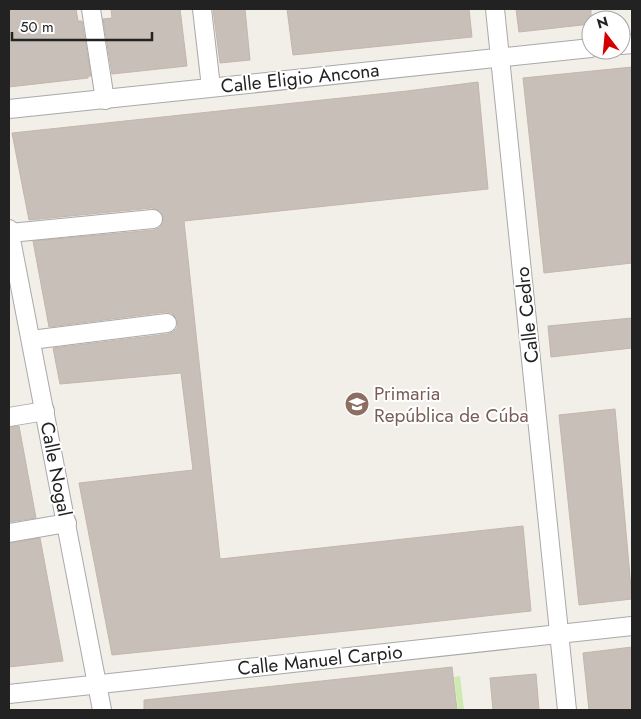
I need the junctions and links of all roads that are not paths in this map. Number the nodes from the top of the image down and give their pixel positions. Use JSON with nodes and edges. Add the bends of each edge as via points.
{"nodes":[{"id":1,"x":91,"y":9,"type":"edge"},
{"id":2,"x":202,"y":9,"type":"edge"},
{"id":3,"x":495,"y":9,"type":"edge"},
{"id":4,"x":581,"y":49,"type":"edge"},
{"id":5,"x":501,"y":58,"type":"junction"},
{"id":6,"x":211,"y":87,"type":"junction"},
{"id":7,"x":105,"y":100,"type":"junction"},
{"id":8,"x":9,"y":110,"type":"edge"},
{"id":9,"x":153,"y":219,"type":"dead end"},
{"id":10,"x":9,"y":231,"type":"edge"},
{"id":11,"x":167,"y":323,"type":"dead end"},
{"id":12,"x":31,"y":340,"type":"junction"},
{"id":13,"x":45,"y":411,"type":"junction"},
{"id":14,"x":9,"y":418,"type":"edge"},
{"id":15,"x":67,"y":523,"type":"junction"},
{"id":16,"x":9,"y":533,"type":"edge"},
{"id":17,"x":632,"y":626,"type":"edge"},
{"id":18,"x":560,"y":634,"type":"junction"},
{"id":19,"x":97,"y":685,"type":"junction"},
{"id":20,"x":9,"y":694,"type":"edge"},
{"id":21,"x":102,"y":710,"type":"edge"},
{"id":22,"x":567,"y":710,"type":"edge"}],
"edges":[{"from":1,"to":7,"type":"street"},
{"from":2,"to":6,"type":"street"},
{"from":3,"to":5,"type":"street","name":"Calle Cedro"},
{"from":4,"to":5,"type":"street","name":"Calle Eligio Ancona"},
{"from":5,"to":6,"type":"street","name":"Calle Eligio Ancona"},
{"from":5,"to":18,"type":"street","name":"Calle Cedro"},
{"from":6,"to":7,"type":"street","name":"Calle Eligio Ancona"},
{"from":7,"to":8,"type":"street","name":"Calle Eligio Ancona"},
{"from":9,"to":10,"type":"street"},
{"from":10,"to":12,"type":"street","name":"Calle Nogal"},
{"from":11,"to":12,"type":"street"},
{"from":12,"to":13,"type":"street","name":"Calle Nogal"},
{"from":13,"to":14,"type":"street"},
{"from":13,"to":15,"type":"street","name":"Calle Nogal"},
{"from":15,"to":16,"type":"street"},
{"from":15,"to":19,"type":"street","name":"Calle Nogal"},
{"from":17,"to":18,"type":"street","name":"Calle Manuel Carpio"},
{"from":18,"to":19,"type":"street","name":"Calle Manuel Carpio"},
{"from":18,"to":22,"type":"street","name":"Calle Cedro"},
{"from":19,"to":20,"type":"street","name":"Calle Manuel Carpio"},
{"from":19,"to":21,"type":"street","name":"Calle Nogal"}]}
